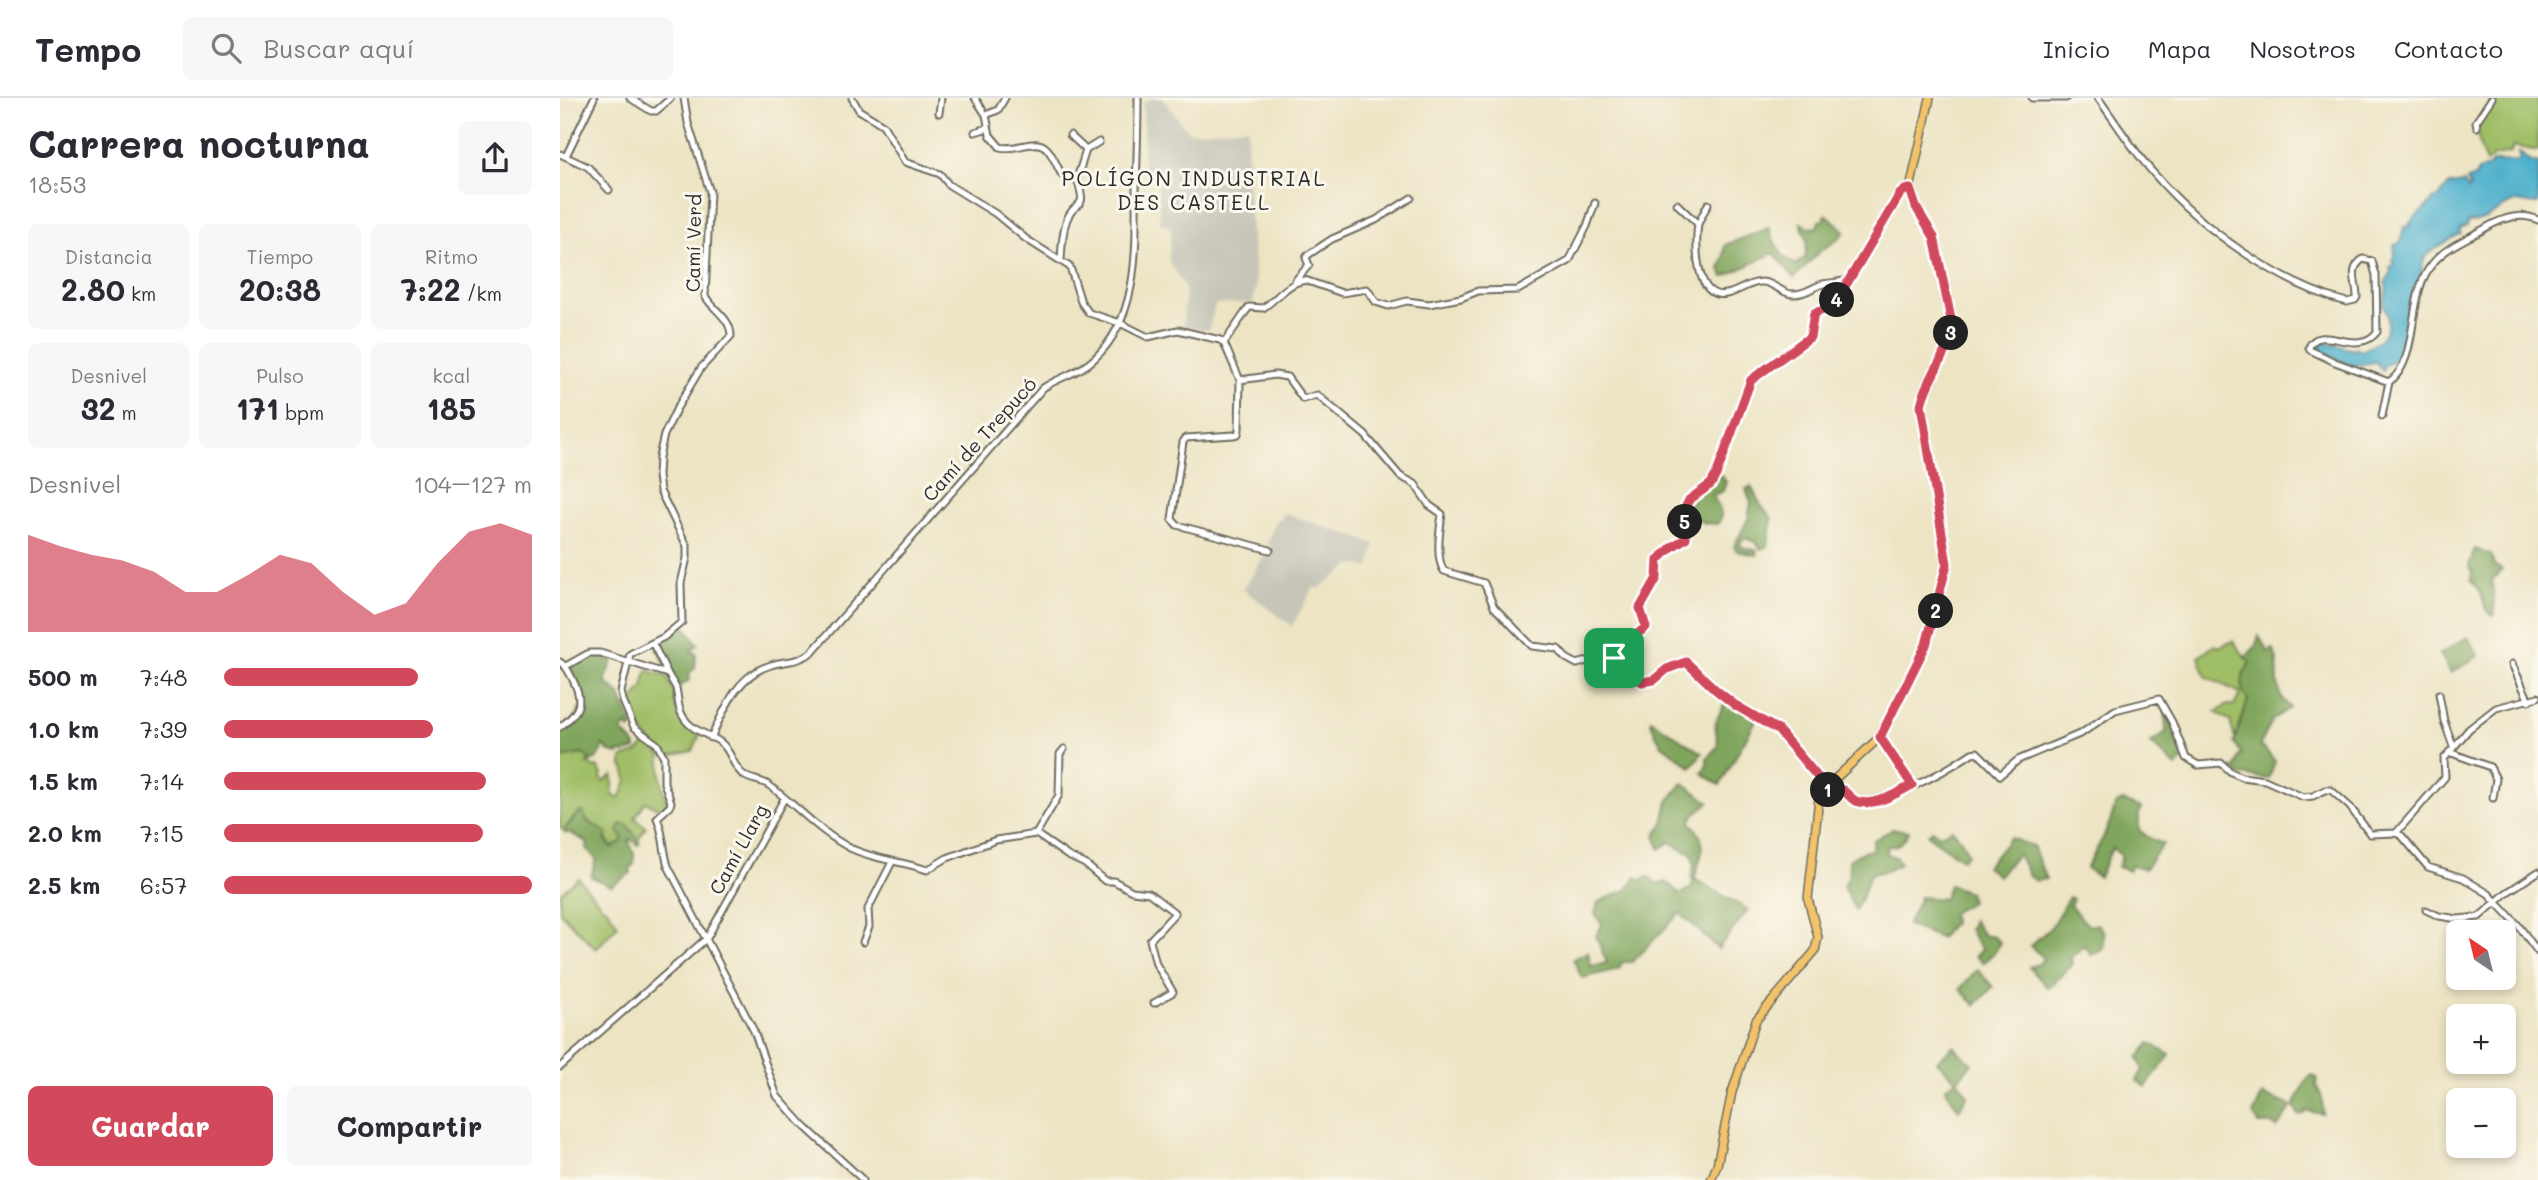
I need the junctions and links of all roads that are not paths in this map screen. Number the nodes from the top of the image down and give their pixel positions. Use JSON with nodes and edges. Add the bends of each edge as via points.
{"nodes":[{"id":1,"x":594,"y":98,"type":"edge"},
{"id":2,"x":630,"y":98,"type":"edge"},
{"id":3,"x":671,"y":98,"type":"edge"},
{"id":4,"x":684,"y":98,"type":"edge"},
{"id":5,"x":852,"y":98,"type":"edge"},
{"id":6,"x":941,"y":98,"type":"edge"},
{"id":7,"x":975,"y":98,"type":"edge"},
{"id":8,"x":1005,"y":98,"type":"edge"},
{"id":9,"x":1138,"y":98,"type":"edge"},
{"id":10,"x":1930,"y":98,"type":"edge"},
{"id":11,"x":2032,"y":98,"type":"edge"},
{"id":12,"x":2066,"y":98,"type":"edge"},
{"id":13,"x":2098,"y":98,"type":"edge"},
{"id":14,"x":2492,"y":98,"type":"edge"},
{"id":15,"x":939,"y":113,"type":"dead end"},
{"id":16,"x":986,"y":115,"type":"junction"},
{"id":17,"x":2477,"y":127,"type":"dead end"},
{"id":18,"x":988,"y":128,"type":"junction"},
{"id":19,"x":975,"y":132,"type":"dead end"},
{"id":20,"x":1070,"y":135,"type":"dead end"},
{"id":21,"x":1098,"y":142,"type":"dead end"},
{"id":22,"x":1086,"y":150,"type":"junction"},
{"id":23,"x":563,"y":155,"type":"edge"},
{"id":24,"x":1077,"y":179,"type":"junction"},
{"id":25,"x":1910,"y":189,"type":"junction"},
{"id":26,"x":609,"y":190,"type":"dead end"},
{"id":27,"x":1411,"y":198,"type":"dead end"},
{"id":28,"x":1595,"y":203,"type":"dead end"},
{"id":29,"x":1677,"y":204,"type":"dead end"},
{"id":30,"x":1708,"y":204,"type":"dead end"},
{"id":31,"x":2538,"y":220,"type":"edge"},
{"id":32,"x":1698,"y":224,"type":"junction"},
{"id":33,"x":1061,"y":260,"type":"junction"},
{"id":34,"x":1849,"y":279,"type":"junction"},
{"id":35,"x":1293,"y":283,"type":"junction"},
{"id":36,"x":1120,"y":323,"type":"junction"},
{"id":37,"x":1224,"y":343,"type":"junction"},
{"id":38,"x":1240,"y":380,"type":"junction"},
{"id":39,"x":2389,"y":382,"type":"junction"},
{"id":40,"x":2382,"y":416,"type":"dead end"},
{"id":41,"x":1270,"y":550,"type":"dead end"},
{"id":42,"x":653,"y":644,"type":"junction"},
{"id":43,"x":1614,"y":658,"type":"junction"},
{"id":44,"x":628,"y":661,"type":"junction"},
{"id":45,"x":563,"y":664,"type":"edge"},
{"id":46,"x":2512,"y":664,"type":"dead end"},
{"id":47,"x":667,"y":674,"type":"junction"},
{"id":48,"x":2439,"y":694,"type":"dead end"},
{"id":49,"x":2538,"y":697,"type":"edge"},
{"id":50,"x":2529,"y":701,"type":"junction"},
{"id":51,"x":560,"y":727,"type":"edge"},
{"id":52,"x":1880,"y":737,"type":"junction"},
{"id":53,"x":711,"y":738,"type":"junction"},
{"id":54,"x":2453,"y":746,"type":"junction"},
{"id":55,"x":1064,"y":749,"type":"dead end"},
{"id":56,"x":2449,"y":752,"type":"junction"},
{"id":57,"x":1912,"y":785,"type":"junction"},
{"id":58,"x":1825,"y":789,"type":"junction"},
{"id":59,"x":2493,"y":798,"type":"dead end"},
{"id":60,"x":784,"y":799,"type":"junction"},
{"id":61,"x":2396,"y":833,"type":"junction"},
{"id":62,"x":1036,"y":834,"type":"junction"},
{"id":63,"x":892,"y":862,"type":"junction"},
{"id":64,"x":2538,"y":872,"type":"edge"},
{"id":65,"x":2496,"y":902,"type":"junction"},
{"id":66,"x":2426,"y":910,"type":"dead end"},
{"id":67,"x":2466,"y":920,"type":"joint"},
{"id":68,"x":707,"y":938,"type":"junction"},
{"id":69,"x":863,"y":942,"type":"dead end"},
{"id":70,"x":2538,"y":952,"type":"edge"},
{"id":71,"x":1154,"y":1003,"type":"dead end"},
{"id":72,"x":560,"y":1067,"type":"edge"},
{"id":73,"x":863,"y":1180,"type":"edge"},
{"id":74,"x":1712,"y":1180,"type":"edge"}],
"edges":[{"from":1,"to":23,"type":"street"},
{"from":2,"to":3,"type":"street","via":[[656,111]]},
{"from":4,"to":42,"type":"street","name":"Camí Verd","via":[[710,192],[705,296],[731,330],[701,369],[664,435],[657,476],[683,534],[687,558],[681,583],[682,622]]},
{"from":5,"to":33,"type":"street","via":[[859,110],[883,125],[905,162],[940,174],[949,185]]},
{"from":6,"to":15,"type":"street"},
{"from":7,"to":16,"type":"street"},
{"from":8,"to":16,"type":"street","via":[[998,110]]},
{"from":9,"to":36,"type":"street","name":"Camí de Trepucó","via":[[1136,258]]},
{"from":10,"to":25,"type":"main road"},
{"from":11,"to":12,"type":"street"},
{"from":13,"to":39,"type":"street","via":[[2154,175],[2186,208],[2241,250],[2300,284],[2351,302],[2357,297],[2356,265],[2363,259],[2372,261],[2377,332],[2367,342],[2320,337],[2309,347]]},
{"from":14,"to":17,"type":"street"},
{"from":16,"to":18,"type":"street"},
{"from":18,"to":19,"type":"street"},
{"from":18,"to":24,"type":"street","via":[[1000,148],[1044,144],[1062,175]]},
{"from":20,"to":22,"type":"street"},
{"from":21,"to":22,"type":"street"},
{"from":22,"to":24,"type":"street"},
{"from":23,"to":26,"type":"street","via":[[588,167]]},
{"from":24,"to":33,"type":"street","via":[[1083,197],[1068,216]]},
{"from":25,"to":34,"type":"street","via":[[1900,194]]},
{"from":25,"to":52,"type":"main road","via":[[1934,237],[1952,324],[1951,338],[1921,405],[1947,564],[1926,645]]},
{"from":27,"to":35,"type":"street","via":[[1308,255],[1309,265]]},
{"from":28,"to":35,"type":"street","via":[[1569,261],[1518,290],[1478,291],[1429,304],[1407,301],[1388,306],[1376,302],[1367,289],[1342,293],[1305,280]]},
{"from":29,"to":32,"type":"street"},
{"from":30,"to":32,"type":"street"},
{"from":31,"to":39,"type":"street","via":[[2523,216],[2500,220],[2434,261],[2417,295],[2405,358]]},
{"from":32,"to":34,"type":"street","via":[[1702,281],[1712,292],[1727,294],[1762,282],[1790,294]]},
{"from":33,"to":36,"type":"street","via":[[1070,267],[1084,308]]},
{"from":34,"to":43,"type":"street","via":[[1833,307],[1814,313],[1810,337],[1751,380],[1717,473],[1685,508],[1686,538],[1658,560],[1657,578],[1640,608],[1646,627],[1615,652]]},
{"from":35,"to":37,"type":"street","via":[[1263,308],[1249,307]]},
{"from":36,"to":37,"type":"street","via":[[1148,337],[1178,330]]},
{"from":36,"to":53,"type":"street","name":"Camí de Trepucó","via":[[1093,360],[1043,388],[812,652],[803,659],[761,669],[733,690]]},
{"from":37,"to":38,"type":"street"},
{"from":38,"to":41,"type":"street","via":[[1238,434],[1189,436],[1183,442],[1172,519],[1177,525]]},
{"from":38,"to":43,"type":"street","via":[[1287,377],[1303,399],[1317,395],[1365,435],[1400,476],[1415,484],[1429,505],[1443,514],[1440,566],[1484,583],[1494,607],[1532,646],[1558,649],[1577,664],[1609,655]]},
{"from":39,"to":40,"type":"street"},
{"from":42,"to":44,"type":"street","name":"Camí Verd","via":[[634,651]]},
{"from":42,"to":47,"type":"street","name":"Camí Llarg"},
{"from":43,"to":58,"type":"street","via":[[1642,682],[1686,662],[1735,705],[1778,730]]},
{"from":44,"to":45,"type":"street","via":[[589,653]]},
{"from":44,"to":47,"type":"street"},
{"from":44,"to":68,"type":"street","via":[[621,692],[631,722],[657,744],[664,757],[664,783],[671,802],[657,818],[663,852]]},
{"from":45,"to":51,"type":"street","via":[[580,703]]},
{"from":46,"to":50,"type":"street"},
{"from":47,"to":53,"type":"street","name":"Camí Llarg","via":[[676,689],[681,714]]},
{"from":48,"to":54,"type":"street"},
{"from":49,"to":50,"type":"street"},
{"from":50,"to":54,"type":"street","via":[[2496,708]]},
{"from":52,"to":57,"type":"street"},
{"from":52,"to":58,"type":"main road"},
{"from":53,"to":60,"type":"street","name":"Camí Llarg","via":[[729,751],[745,776],[767,783]]},
{"from":54,"to":56,"type":"street"},
{"from":55,"to":62,"type":"street","via":[[1059,795]]},
{"from":56,"to":59,"type":"street","via":[[2490,767],[2496,779]]},
{"from":56,"to":61,"type":"street","via":[[2444,759],[2445,777]]},
{"from":57,"to":58,"type":"street","via":[[1866,802],[1838,789]]},
{"from":57,"to":61,"type":"street","via":[[1978,752],[2000,775],[2018,760],[2082,733],[2115,710],[2159,699],[2186,758],[2198,765],[2221,763],[2242,777],[2265,780],[2303,797],[2331,790],[2370,834]]},
{"from":58,"to":74,"type":"main road","via":[[1817,806],[1808,899],[1818,943],[1756,1020],[1732,1092]]},
{"from":60,"to":63,"type":"street","via":[[835,839]]},
{"from":60,"to":68,"type":"street","name":"Camí Llarg"},
{"from":61,"to":65,"type":"street","via":[[2428,867],[2463,878]]},
{"from":62,"to":63,"type":"street","via":[[996,840],[927,870]]},
{"from":62,"to":71,"type":"street","via":[[1105,881],[1150,893],[1175,913],[1150,940],[1156,964],[1173,992]]},
{"from":63,"to":69,"type":"street","via":[[868,909],[869,927]]},
{"from":64,"to":65,"type":"street"},
{"from":65,"to":67,"type":"street","via":[[2479,917]]},
{"from":65,"to":70,"type":"street"},
{"from":66,"to":67,"type":"street"},
{"from":68,"to":72,"type":"street","name":"Camí Llarg"},
{"from":68,"to":73,"type":"street","via":[[754,1031],[776,1096]]}]}
